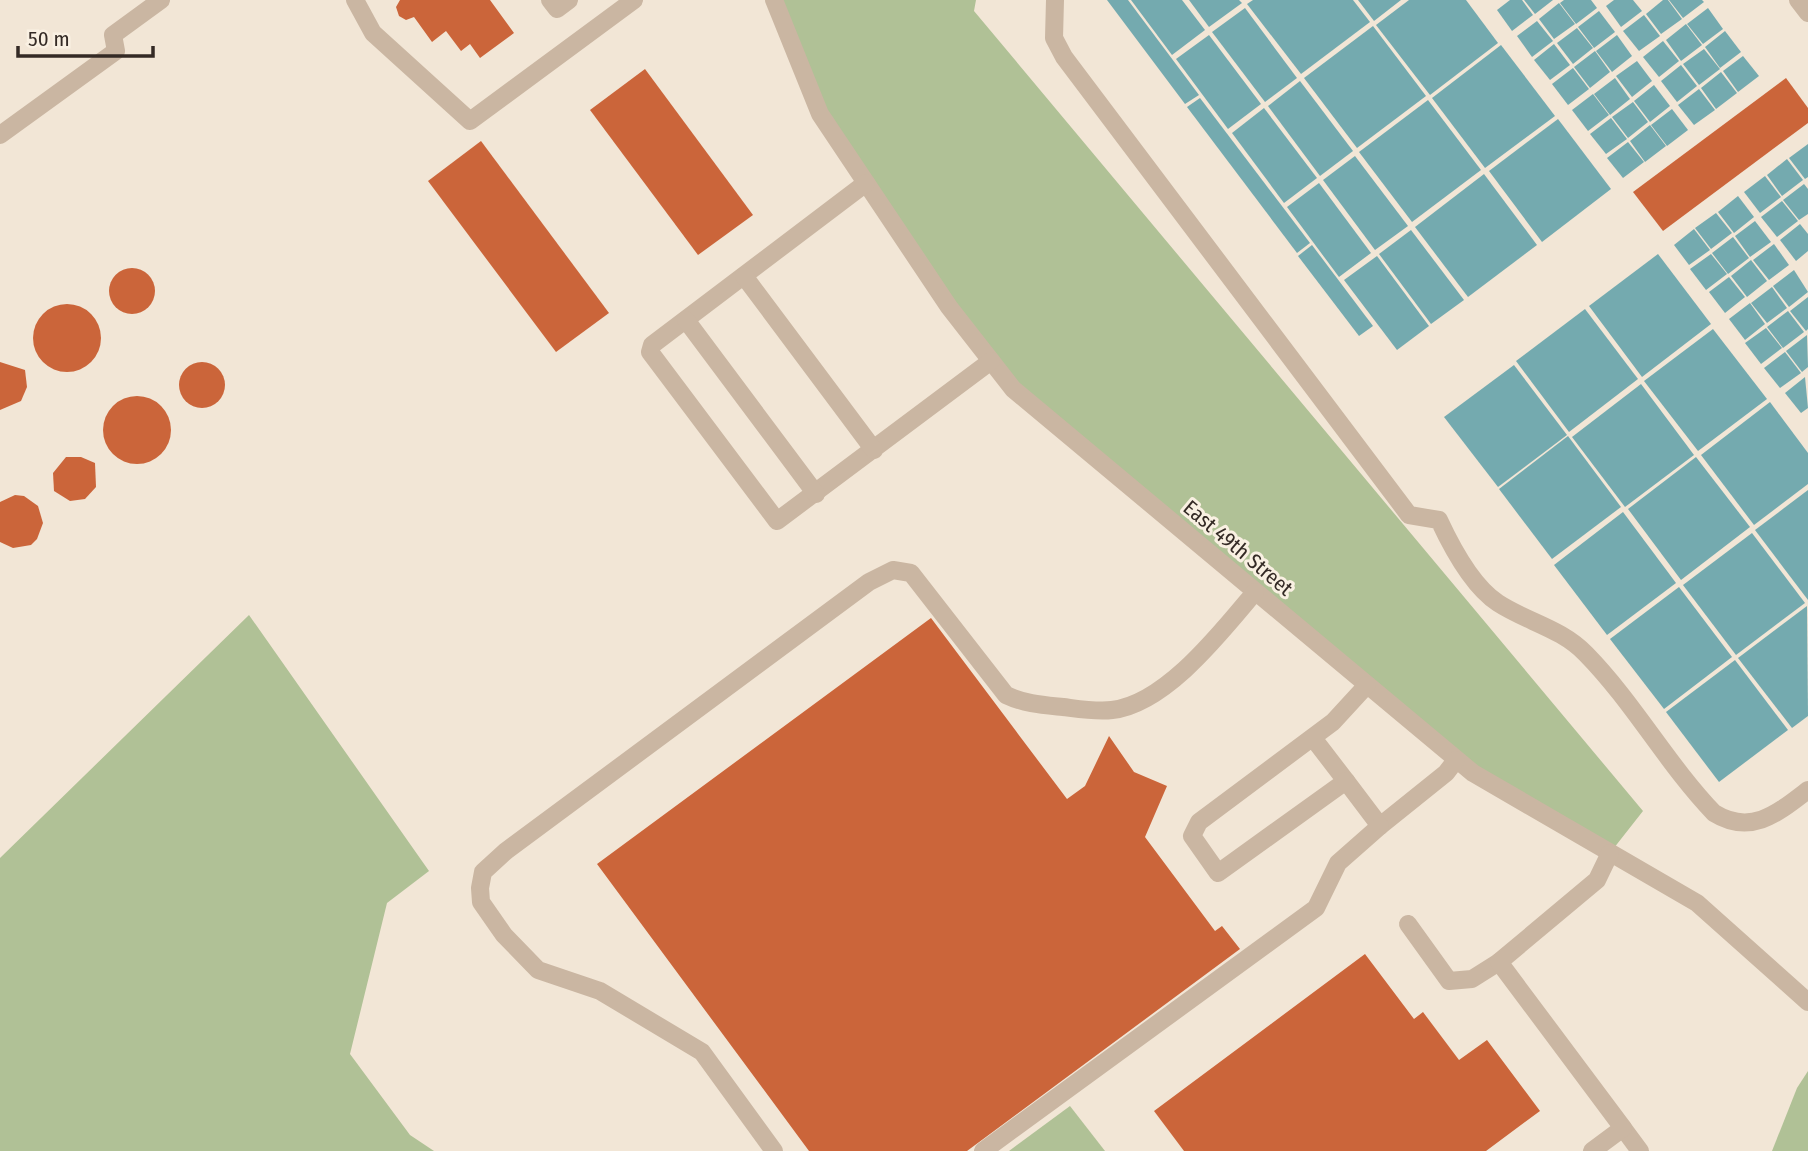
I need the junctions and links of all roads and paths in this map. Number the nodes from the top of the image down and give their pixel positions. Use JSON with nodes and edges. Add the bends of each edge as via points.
{"nodes":[{"id":1,"x":161,"y":0,"type":"edge"},
{"id":2,"x":355,"y":0,"type":"edge"},
{"id":3,"x":550,"y":0,"type":"edge"},
{"id":4,"x":569,"y":0,"type":"edge"},
{"id":5,"x":634,"y":0,"type":"edge"},
{"id":6,"x":775,"y":0,"type":"edge"},
{"id":7,"x":1055,"y":0,"type":"edge"},
{"id":8,"x":1798,"y":0,"type":"edge"},
{"id":9,"x":1808,"y":13,"type":"edge"},
{"id":10,"x":0,"y":135,"type":"edge"},
{"id":11,"x":866,"y":183,"type":"junction"},
{"id":12,"x":744,"y":275,"type":"junction"},
{"id":13,"x":686,"y":320,"type":"junction"},
{"id":14,"x":991,"y":361,"type":"junction"},
{"id":15,"x":874,"y":450,"type":"junction"},
{"id":16,"x":816,"y":494,"type":"junction"},
{"id":17,"x":1255,"y":592,"type":"junction"},
{"id":18,"x":1367,"y":685,"type":"junction"},
{"id":19,"x":1313,"y":737,"type":"junction"},
{"id":20,"x":1456,"y":760,"type":"junction"},
{"id":21,"x":1346,"y":781,"type":"junction"},
{"id":22,"x":1808,"y":790,"type":"edge"},
{"id":23,"x":1380,"y":826,"type":"junction"},
{"id":24,"x":1610,"y":853,"type":"junction"},
{"id":25,"x":1408,"y":924,"type":"dead end"},
{"id":26,"x":1499,"y":962,"type":"junction"},
{"id":27,"x":1808,"y":1002,"type":"edge"},
{"id":28,"x":1622,"y":1128,"type":"junction"},
{"id":29,"x":775,"y":1151,"type":"edge"},
{"id":30,"x":983,"y":1151,"type":"edge"},
{"id":31,"x":1592,"y":1151,"type":"edge"},
{"id":32,"x":1640,"y":1151,"type":"edge"}],
"edges":[{"from":1,"to":10,"type":"street","via":[[113,35],[116,51]]},
{"from":2,"to":5,"type":"street","via":[[373,33],[470,121]]},
{"from":3,"to":4,"type":"street","via":[[557,9]]},
{"from":6,"to":11,"type":"street","name":"East 49th Street","via":[[820,114]]},
{"from":7,"to":22,"type":"street","via":[[1054,38],[1064,57],[1409,515],[1439,520],[1450,544],[1498,603],[1536,620],[1585,653],[1714,814],[1744,824],[1762,821]]},
{"from":8,"to":9,"type":"street"},
{"from":11,"to":12,"type":"street"},
{"from":11,"to":14,"type":"street","name":"East 49th Street"},
{"from":12,"to":13,"type":"street"},
{"from":12,"to":15,"type":"street"},
{"from":13,"to":16,"type":"street"},
{"from":13,"to":16,"type":"street","via":[[652,345],[650,352],[683,397],[775,520],[780,521]]},
{"from":14,"to":15,"type":"street"},
{"from":14,"to":17,"type":"street","name":"East 49th Street","via":[[1013,389]]},
{"from":15,"to":16,"type":"street"},
{"from":17,"to":18,"type":"street","name":"East 49th Street"},
{"from":17,"to":29,"type":"street","via":[[1189,665],[1136,704],[1112,710],[1071,708],[1023,703],[1006,695],[911,573],[893,570],[870,582],[483,872],[481,902],[538,970],[600,991],[702,1052]]},
{"from":18,"to":19,"type":"street"},
{"from":18,"to":20,"type":"street","name":"East 49th Street"},
{"from":19,"to":21,"type":"street"},
{"from":19,"to":21,"type":"street","via":[[1199,822],[1192,836],[1218,873]]},
{"from":20,"to":23,"type":"street"},
{"from":20,"to":24,"type":"street","name":"East 49th Street"},
{"from":21,"to":23,"type":"street"},
{"from":23,"to":30,"type":"street","via":[[1339,863],[1316,908]]},
{"from":24,"to":26,"type":"street","via":[[1597,880]]},
{"from":24,"to":27,"type":"street","name":"East 49th Street","via":[[1697,903]]},
{"from":25,"to":26,"type":"street","via":[[1449,981],[1472,979]]},
{"from":26,"to":28,"type":"street"},
{"from":28,"to":31,"type":"street"},
{"from":28,"to":32,"type":"street"}]}
